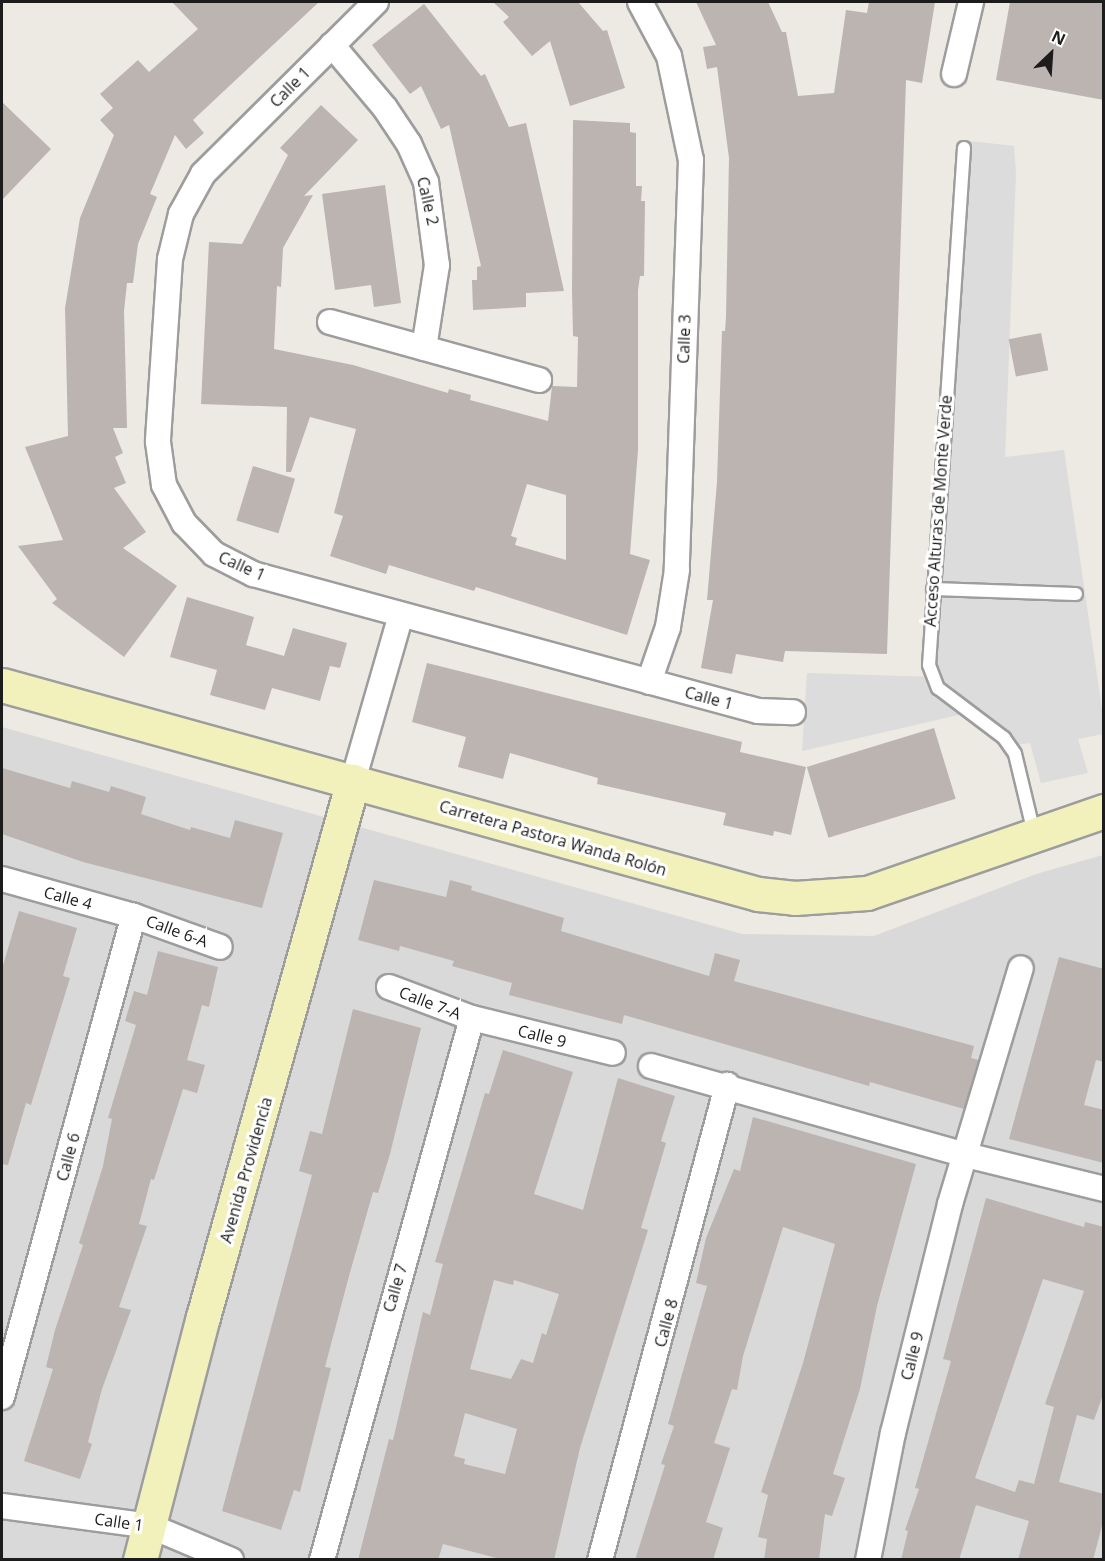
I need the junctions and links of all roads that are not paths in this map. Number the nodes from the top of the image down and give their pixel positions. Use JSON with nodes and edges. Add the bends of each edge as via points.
{"nodes":[{"id":1,"x":376,"y":2,"type":"edge"},
{"id":2,"x":640,"y":2,"type":"edge"},
{"id":3,"x":971,"y":2,"type":"edge"},
{"id":4,"x":332,"y":45,"type":"junction"},
{"id":5,"x":954,"y":74,"type":"dead end"},
{"id":6,"x":964,"y":148,"type":"dead end"},
{"id":7,"x":330,"y":322,"type":"dead end"},
{"id":8,"x":424,"y":348,"type":"junction"},
{"id":9,"x":538,"y":380,"type":"dead end"},
{"id":10,"x":933,"y":589,"type":"junction"},
{"id":11,"x":1076,"y":594,"type":"dead end"},
{"id":12,"x":401,"y":615,"type":"junction"},
{"id":13,"x":649,"y":682,"type":"junction"},
{"id":14,"x":2,"y":685,"type":"edge"},
{"id":15,"x":793,"y":712,"type":"dead end"},
{"id":16,"x":353,"y":781,"type":"junction"},
{"id":17,"x":1104,"y":811,"type":"edge"},
{"id":18,"x":1034,"y":833,"type":"junction"},
{"id":19,"x":2,"y":879,"type":"edge"},
{"id":20,"x":134,"y":916,"type":"junction"},
{"id":21,"x":220,"y":947,"type":"dead end"},
{"id":22,"x":1021,"y":968,"type":"dead end"},
{"id":23,"x":389,"y":987,"type":"dead end"},
{"id":24,"x":472,"y":1018,"type":"junction"},
{"id":25,"x":613,"y":1053,"type":"dead end"},
{"id":26,"x":651,"y":1066,"type":"dead end"},
{"id":27,"x":727,"y":1085,"type":"junction"},
{"id":28,"x":966,"y":1155,"type":"junction"},
{"id":29,"x":1104,"y":1189,"type":"edge"},
{"id":30,"x":2,"y":1397,"type":"edge"},
{"id":31,"x":2,"y":1506,"type":"edge"},
{"id":32,"x":150,"y":1526,"type":"junction"},
{"id":33,"x":140,"y":1560,"type":"edge"},
{"id":34,"x":231,"y":1560,"type":"edge"},
{"id":35,"x":322,"y":1560,"type":"edge"},
{"id":36,"x":600,"y":1560,"type":"edge"},
{"id":37,"x":868,"y":1560,"type":"edge"}],
"edges":[{"from":1,"to":4,"type":"street","name":"Calle 1"},
{"from":2,"to":13,"type":"street","name":"Calle 3","via":[[669,56],[691,160],[677,570],[668,627]]},
{"from":3,"to":5,"type":"street"},
{"from":4,"to":8,"type":"street","name":"Calle 2","via":[[385,108],[409,144],[426,182],[437,265]]},
{"from":4,"to":12,"type":"street","name":"Calle 1","via":[[203,174],[181,214],[171,259],[158,442],[164,485],[184,523],[214,554],[253,574]]},
{"from":6,"to":10,"type":"lane","name":"Acceso Alturas de Monte Verde"},
{"from":7,"to":8,"type":"street"},
{"from":8,"to":9,"type":"street"},
{"from":10,"to":11,"type":"lane"},
{"from":10,"to":18,"type":"lane","name":"Acceso Alturas de Monte Verde","via":[[929,656],[933,681],[1010,746]]},
{"from":12,"to":13,"type":"street","name":"Calle 1"},
{"from":12,"to":16,"type":"street"},
{"from":13,"to":15,"type":"street","name":"Calle 1","via":[[758,711]]},
{"from":14,"to":16,"type":"street","name":"Carretera Pastora Wanda Rolón"},
{"from":16,"to":18,"type":"street","name":"Carretera Pastora Wanda Rolón","via":[[722,886],[795,898],[867,893]]},
{"from":16,"to":32,"type":"street","name":"Avenida Providencia","via":[[203,1317]]},
{"from":17,"to":18,"type":"street","name":"Carretera Pastora Wanda Rolón"},
{"from":19,"to":20,"type":"street","name":"Calle 4"},
{"from":20,"to":21,"type":"street","name":"Calle 6-A"},
{"from":20,"to":30,"type":"street","name":"Calle 6"},
{"from":22,"to":28,"type":"street","name":"Calle 9"},
{"from":23,"to":24,"type":"street","name":"Calle 7-A"},
{"from":24,"to":25,"type":"street","name":"Calle 9"},
{"from":24,"to":35,"type":"street","name":"Calle 7"},
{"from":26,"to":27,"type":"street"},
{"from":27,"to":28,"type":"street"},
{"from":27,"to":36,"type":"street","name":"Calle 8"},
{"from":28,"to":29,"type":"street"},
{"from":28,"to":37,"type":"street","name":"Calle 9","via":[[950,1204],[893,1433]]},
{"from":31,"to":32,"type":"street","name":"Calle 1"},
{"from":32,"to":33,"type":"street","name":"Avenida Providencia"},
{"from":32,"to":34,"type":"street","name":"Calle 1"}]}
